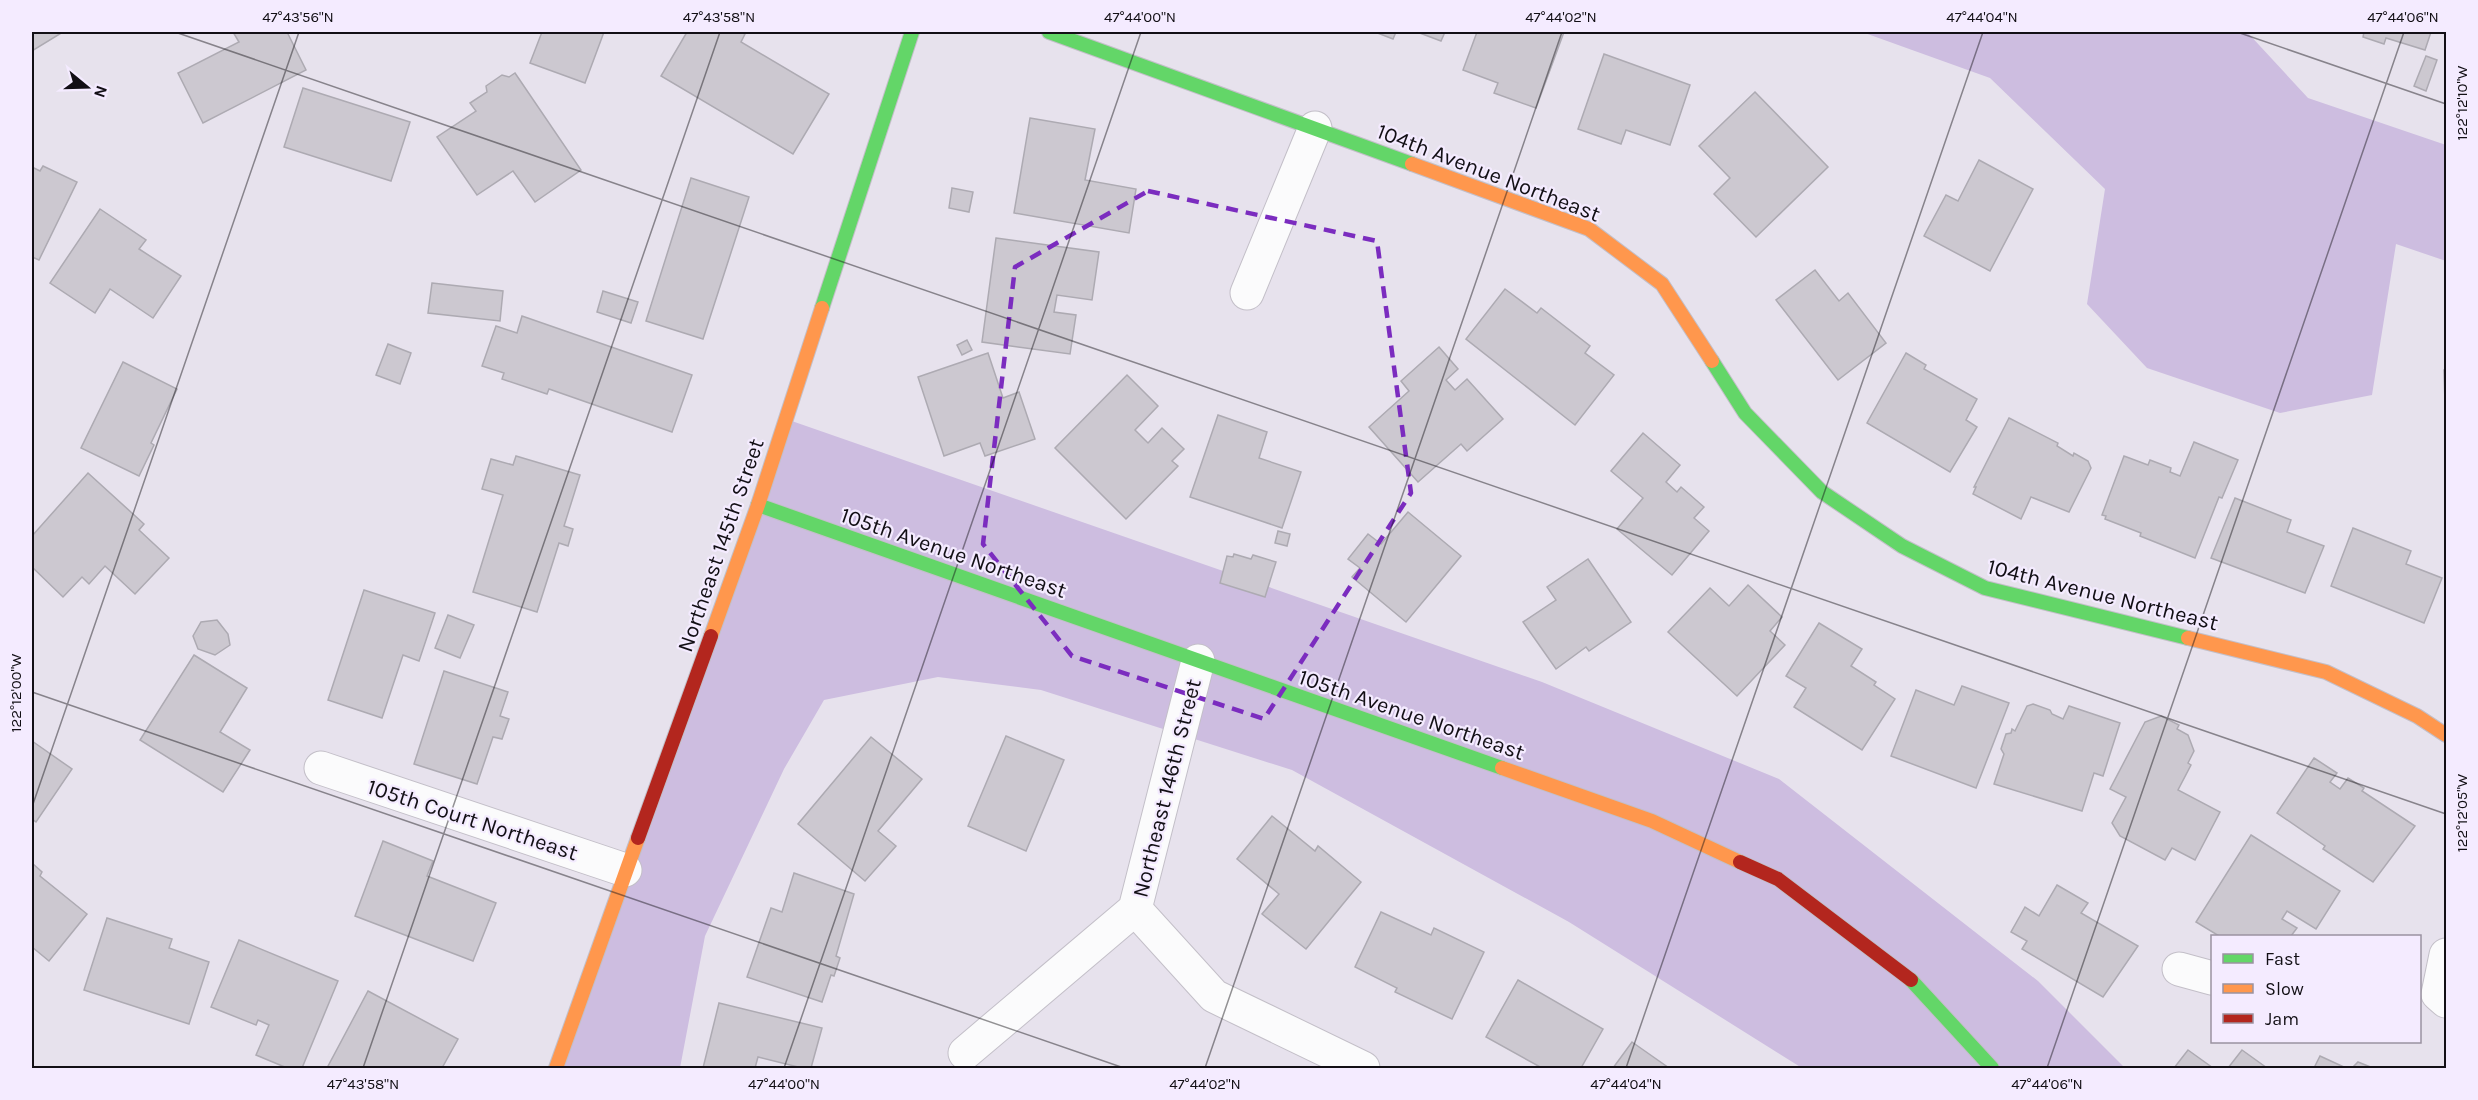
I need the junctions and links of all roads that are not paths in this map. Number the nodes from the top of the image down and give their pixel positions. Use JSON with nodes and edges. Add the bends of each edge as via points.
{"nodes":[{"id":1,"x":912,"y":32,"type":"edge"},
{"id":2,"x":1049,"y":32,"type":"edge"},
{"id":3,"x":1315,"y":129,"type":"junction"},
{"id":4,"x":1247,"y":293,"type":"dead end"},
{"id":5,"x":758,"y":505,"type":"junction"},
{"id":6,"x":1198,"y":661,"type":"junction"},
{"id":7,"x":2446,"y":735,"type":"edge"},
{"id":8,"x":321,"y":768,"type":"dead end"},
{"id":9,"x":625,"y":870,"type":"junction"},
{"id":10,"x":1135,"y":909,"type":"junction"},
{"id":11,"x":2446,"y":955,"type":"edge"},
{"id":12,"x":2180,"y":969,"type":"dead end"},
{"id":13,"x":2211,"y":978,"type":"edge"},
{"id":14,"x":2446,"y":1001,"type":"edge"},
{"id":15,"x":2421,"y":1005,"type":"edge"},
{"id":16,"x":2446,"y":1010,"type":"edge"},
{"id":17,"x":965,"y":1053,"type":"dead end"},
{"id":18,"x":555,"y":1068,"type":"edge"},
{"id":19,"x":1363,"y":1068,"type":"edge"},
{"id":20,"x":1992,"y":1068,"type":"edge"}],
"edges":[{"from":1,"to":5,"type":"street","name":"Northeast 145th Street"},
{"from":2,"to":3,"type":"street","name":"104th Avenue Northeast"},
{"from":3,"to":4,"type":"street"},
{"from":3,"to":7,"type":"street","name":"104th Avenue Northeast","via":[[1589,229],[1662,284],[1745,413],[1822,492],[1902,546],[1985,588],[2326,672],[2417,716]]},
{"from":5,"to":6,"type":"street","name":"105th Avenue Northeast"},
{"from":5,"to":9,"type":"street","name":"Northeast 145th Street"},
{"from":6,"to":10,"type":"street","name":"Northeast 146th Street"},
{"from":6,"to":20,"type":"street","name":"105th Avenue Northeast","via":[[1652,821],[1778,879],[1913,982]]},
{"from":8,"to":9,"type":"street","name":"105th Court Northeast"},
{"from":9,"to":18,"type":"street","name":"Northeast 145th Street"},
{"from":10,"to":17,"type":"street","name":"Northeast 146th Street"},
{"from":10,"to":19,"type":"street","via":[[1214,996]]},
{"from":11,"to":14,"type":"street","via":[[2438,994]]},
{"from":12,"to":13,"type":"street"},
{"from":15,"to":16,"type":"street"}]}
